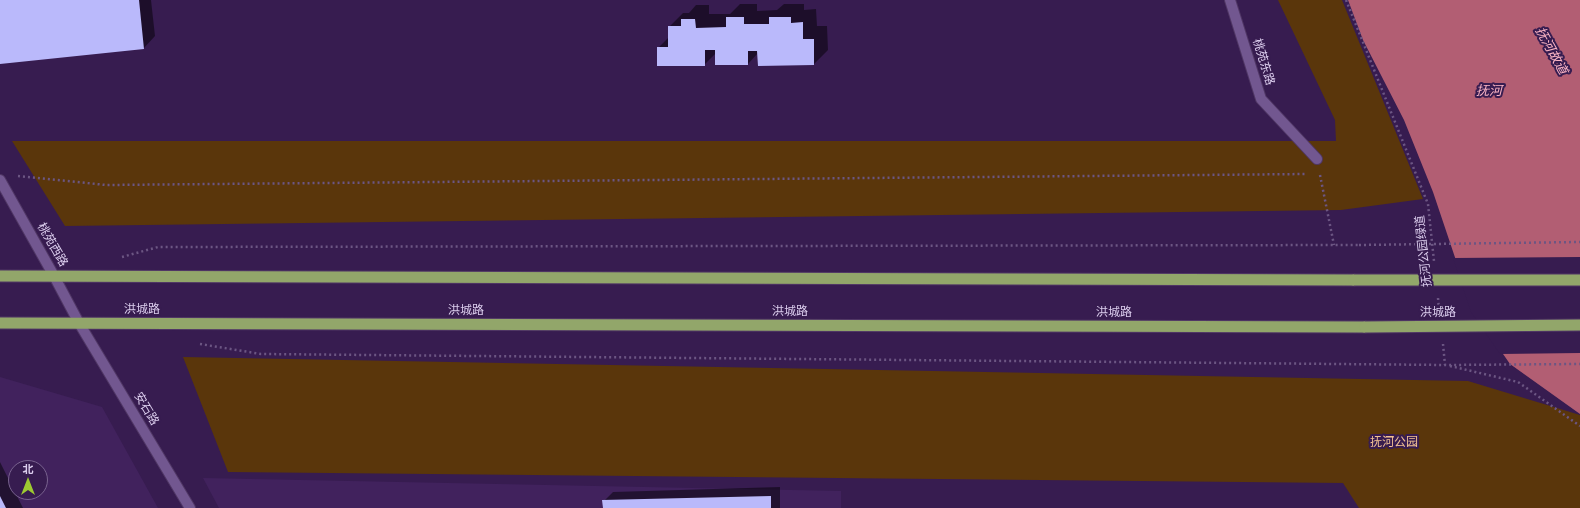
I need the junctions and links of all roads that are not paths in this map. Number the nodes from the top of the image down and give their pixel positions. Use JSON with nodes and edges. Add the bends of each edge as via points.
{"nodes":[{"id":1,"x":1230,"y":0,"type":"edge"},
{"id":2,"x":1317,"y":159,"type":"dead end"},
{"id":3,"x":0,"y":180,"type":"edge"},
{"id":4,"x":0,"y":276,"type":"edge"},
{"id":5,"x":54,"y":276,"type":"junction"},
{"id":6,"x":1580,"y":280,"type":"edge"},
{"id":7,"x":0,"y":323,"type":"edge"},
{"id":8,"x":79,"y":323,"type":"junction"},
{"id":9,"x":1580,"y":325,"type":"edge"},
{"id":10,"x":190,"y":508,"type":"edge"}],
"edges":[{"from":1,"to":2,"type":"street","name":"桃苑东路","via":[[1261,99]]},
{"from":3,"to":5,"type":"street","name":"桃苑西路"},
{"from":4,"to":5,"type":"highway"},
{"from":5,"to":6,"type":"highway","bridge":true},
{"from":5,"to":8,"type":"street","name":"桃苑西路"},
{"from":7,"to":8,"type":"highway","name":"洪城路"},
{"from":8,"to":9,"type":"highway","name":"洪城路","bridge":true,"via":[[1366,327]]},
{"from":8,"to":10,"type":"street","name":"安石路"}]}
